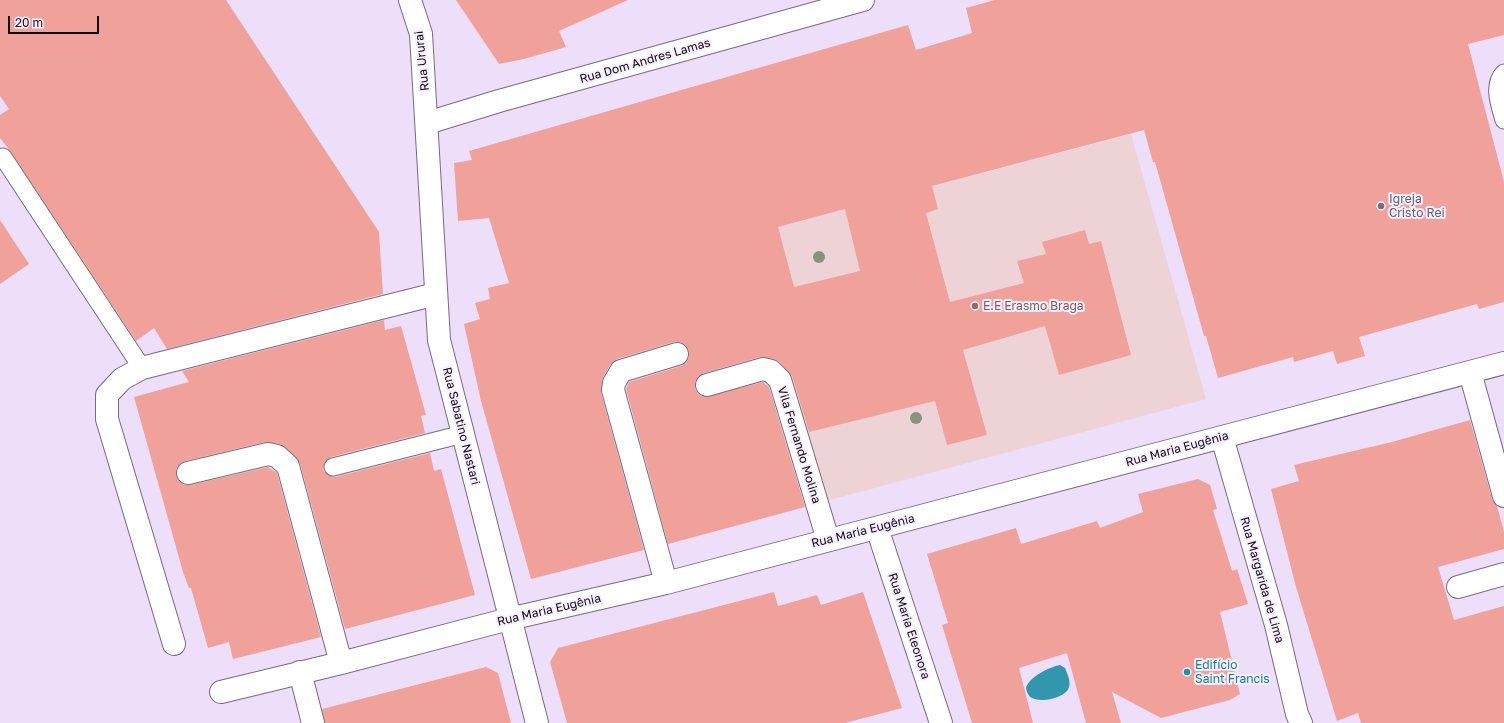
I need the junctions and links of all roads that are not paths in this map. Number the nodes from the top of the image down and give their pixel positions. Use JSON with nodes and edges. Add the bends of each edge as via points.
{"nodes":[{"id":1,"x":410,"y":0,"type":"edge"},
{"id":2,"x":863,"y":0,"type":"edge"},
{"id":3,"x":1504,"y":73,"type":"edge"},
{"id":4,"x":1504,"y":120,"type":"edge"},
{"id":5,"x":427,"y":123,"type":"junction"},
{"id":6,"x":3,"y":157,"type":"dead end"},
{"id":7,"x":436,"y":294,"type":"junction"},
{"id":8,"x":677,"y":354,"type":"dead end"},
{"id":9,"x":1504,"y":363,"type":"edge"},
{"id":10,"x":142,"y":368,"type":"junction"},
{"id":11,"x":1470,"y":372,"type":"junction"},
{"id":12,"x":707,"y":385,"type":"dead end"},
{"id":13,"x":463,"y":434,"type":"junction"},
{"id":14,"x":1222,"y":437,"type":"junction"},
{"id":15,"x":333,"y":467,"type":"dead end"},
{"id":16,"x":188,"y":473,"type":"dead end"},
{"id":17,"x":1504,"y":496,"type":"edge"},
{"id":18,"x":877,"y":528,"type":"junction"},
{"id":19,"x":828,"y":540,"type":"junction"},
{"id":20,"x":1504,"y":574,"type":"edge"},
{"id":21,"x":666,"y":583,"type":"junction"},
{"id":22,"x":1458,"y":587,"type":"dead end"},
{"id":23,"x":508,"y":619,"type":"junction"},
{"id":24,"x":174,"y":644,"type":"dead end"},
{"id":25,"x":341,"y":663,"type":"junction"},
{"id":26,"x":300,"y":672,"type":"junction"},
{"id":27,"x":221,"y":692,"type":"dead end"},
{"id":28,"x":313,"y":723,"type":"edge"},
{"id":29,"x":536,"y":723,"type":"edge"},
{"id":30,"x":941,"y":723,"type":"edge"},
{"id":31,"x":1301,"y":723,"type":"edge"}],
"edges":[{"from":1,"to":5,"type":"street","name":"Rua Ururai","via":[[421,34]]},
{"from":2,"to":5,"type":"street","name":"Rua Dom Andres Lamas"},
{"from":3,"to":4,"type":"lane","via":[[1500,77],[1497,89]]},
{"from":5,"to":7,"type":"street","name":"Rua Sabatino Nastari"},
{"from":6,"to":10,"type":"lane"},
{"from":7,"to":10,"type":"street"},
{"from":7,"to":13,"type":"street","name":"Rua Sabatino Nastari","via":[[439,340]]},
{"from":8,"to":21,"type":"street","via":[[621,371],[613,390]]},
{"from":9,"to":11,"type":"street","name":"Rua Maria Eugênia"},
{"from":10,"to":24,"type":"street","via":[[122,379],[107,395],[107,420]]},
{"from":11,"to":14,"type":"street","name":"Rua Maria Eugênia"},
{"from":11,"to":17,"type":"street"},
{"from":12,"to":19,"type":"street","name":"Vila Fernando Molina","via":[[763,369],[771,371],[780,380]]},
{"from":13,"to":15,"type":"lane"},
{"from":13,"to":23,"type":"street","name":"Rua Sabatino Nastari"},
{"from":14,"to":18,"type":"street","name":"Rua Maria Eugênia"},
{"from":14,"to":31,"type":"street","name":"Rua Margarida de Lima"},
{"from":16,"to":25,"type":"street","via":[[268,454],[277,456],[288,466]]},
{"from":18,"to":19,"type":"street","name":"Rua Maria Eugênia"},
{"from":18,"to":30,"type":"street","name":"Rua Maria Eleonora"},
{"from":19,"to":21,"type":"street","name":"Rua Maria Eugênia"},
{"from":20,"to":22,"type":"street"},
{"from":21,"to":23,"type":"street","name":"Rua Maria Eugênia"},
{"from":23,"to":25,"type":"street","name":"Rua Maria Eugênia"},
{"from":23,"to":29,"type":"street","name":"Rua Sabatino Nastari"},
{"from":25,"to":26,"type":"street","name":"Rua Maria Eugênia"},
{"from":26,"to":27,"type":"street","name":"Rua Maria Eugênia"},
{"from":26,"to":28,"type":"street"}]}
